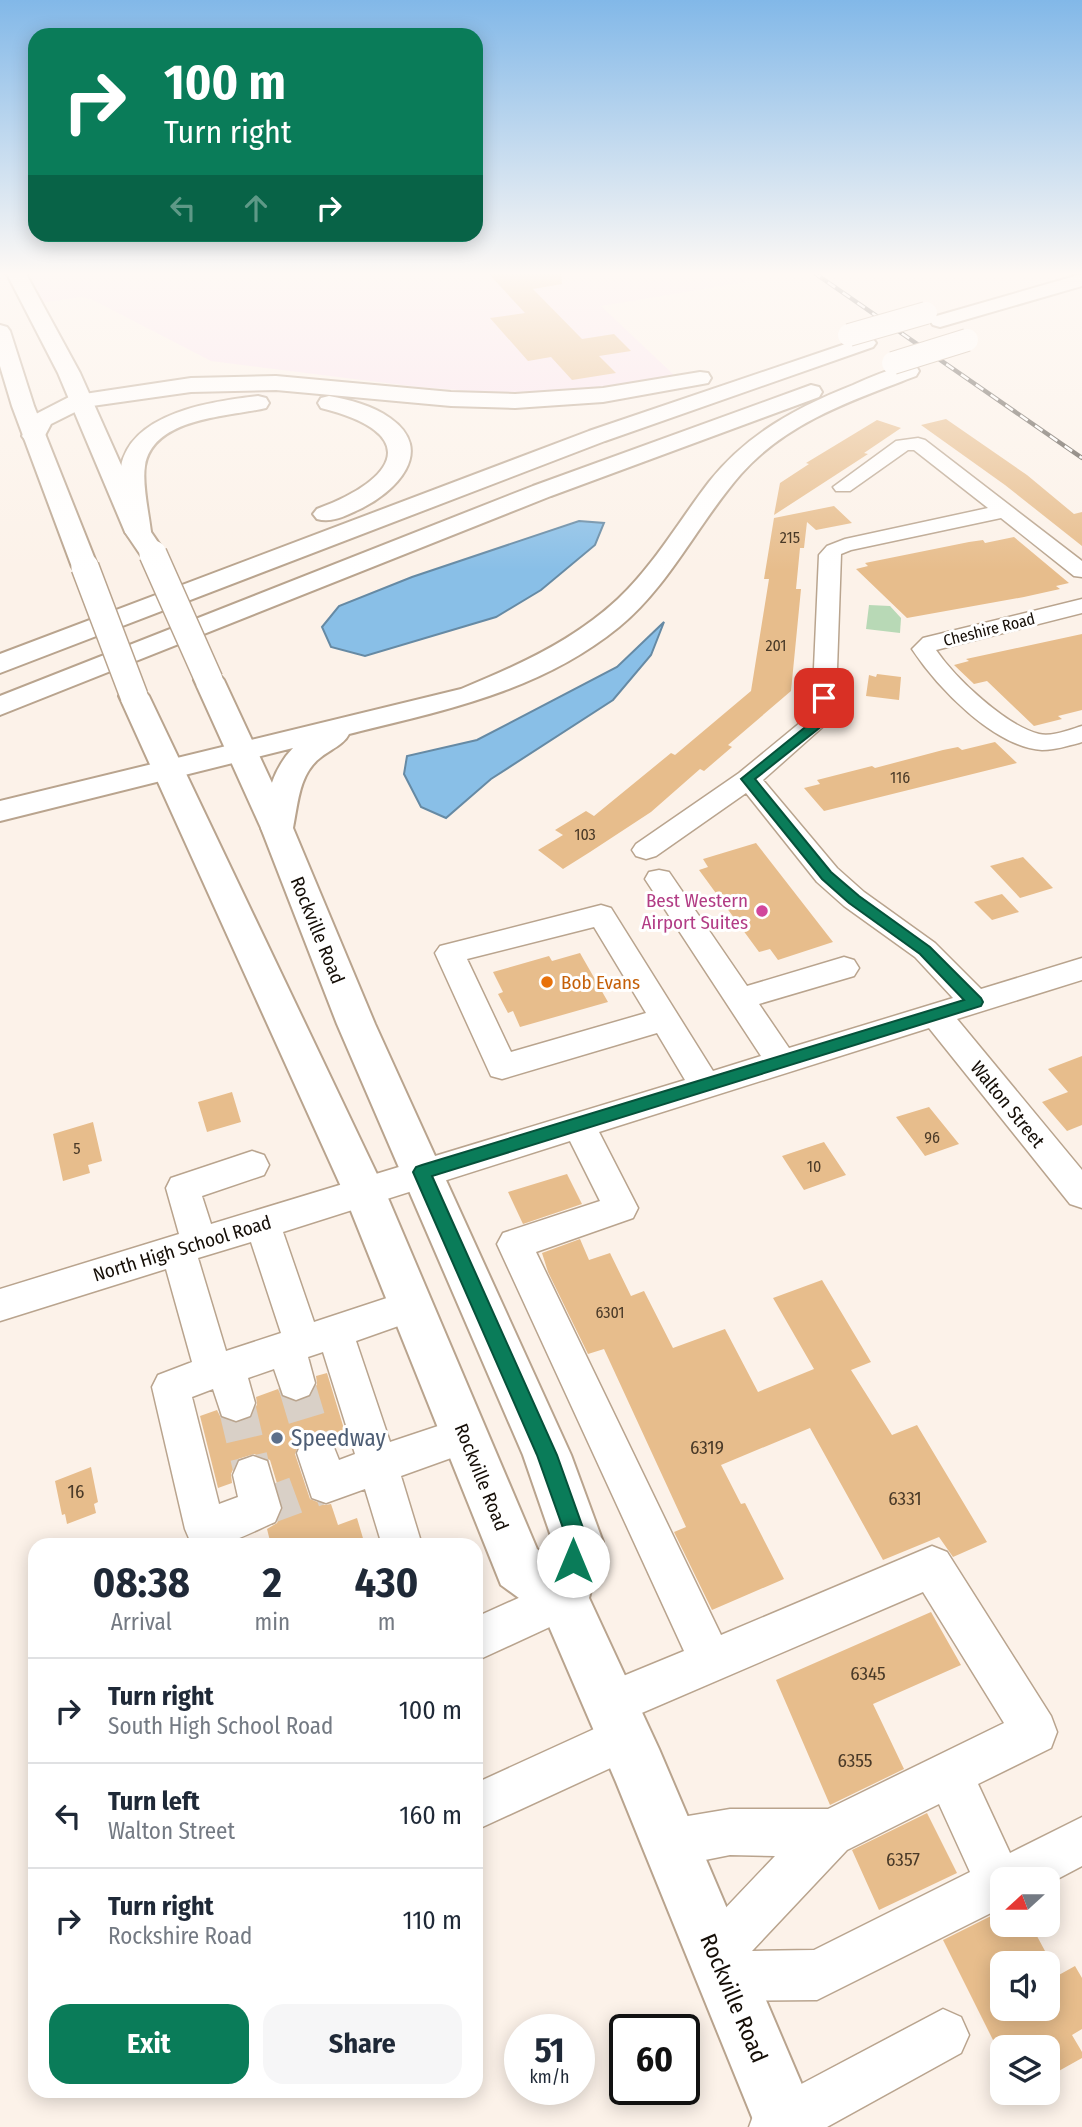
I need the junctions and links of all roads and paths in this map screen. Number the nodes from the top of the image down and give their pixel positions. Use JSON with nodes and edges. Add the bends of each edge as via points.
{"nodes":[{"id":1,"x":13,"y":371,"type":"edge"},
{"id":2,"x":727,"y":371,"type":"edge"},
{"id":3,"x":771,"y":371,"type":"edge"},
{"id":4,"x":887,"y":371,"type":"edge"},
{"id":5,"x":891,"y":371,"type":"edge"},
{"id":6,"x":69,"y":373,"type":"joint"},
{"id":7,"x":163,"y":387,"type":"junction"},
{"id":8,"x":79,"y":401,"type":"junction"},
{"id":9,"x":34,"y":436,"type":"junction"},
{"id":10,"x":843,"y":487,"type":"dead end"},
{"id":11,"x":1005,"y":511,"type":"junction"},
{"id":12,"x":307,"y":522,"type":"dead end"},
{"id":13,"x":146,"y":543,"type":"junction"},
{"id":14,"x":179,"y":570,"type":"dead end"},
{"id":15,"x":1082,"y":571,"type":"edge"},
{"id":16,"x":141,"y":584,"type":"dead end"},
{"id":17,"x":115,"y":594,"type":"dead end"},
{"id":18,"x":1082,"y":606,"type":"edge"},
{"id":19,"x":77,"y":608,"type":"dead end"},
{"id":20,"x":0,"y":664,"type":"edge"},
{"id":21,"x":0,"y":706,"type":"edge"},
{"id":22,"x":361,"y":721,"type":"junction"},
{"id":23,"x":1082,"y":734,"type":"edge"},
{"id":24,"x":242,"y":751,"type":"junction"},
{"id":25,"x":167,"y":769,"type":"junction"},
{"id":26,"x":748,"y":779,"type":"junction"},
{"id":27,"x":0,"y":811,"type":"edge"},
{"id":28,"x":277,"y":828,"type":"junction"},
{"id":29,"x":646,"y":850,"type":"dead end"},
{"id":30,"x":659,"y":879,"type":"dead end"},
{"id":31,"x":844,"y":968,"type":"dead end"},
{"id":32,"x":1082,"y":969,"type":"edge"},
{"id":33,"x":740,"y":999,"type":"junction"},
{"id":34,"x":975,"y":1002,"type":"junction"},
{"id":35,"x":935,"y":1014,"type":"junction"},
{"id":36,"x":665,"y":1019,"type":"junction"},
{"id":37,"x":782,"y":1062,"type":"junction"},
{"id":38,"x":705,"y":1085,"type":"junction"},
{"id":39,"x":578,"y":1124,"type":"junction"},
{"id":40,"x":253,"y":1165,"type":"dead end"},
{"id":41,"x":422,"y":1172,"type":"junction"},
{"id":42,"x":364,"y":1191,"type":"junction"},
{"id":43,"x":1082,"y":1194,"type":"edge"},
{"id":44,"x":262,"y":1222,"type":"junction"},
{"id":45,"x":188,"y":1246,"type":"junction"},
{"id":46,"x":0,"y":1305,"type":"edge"},
{"id":47,"x":411,"y":1306,"type":"junction"},
{"id":48,"x":308,"y":1340,"type":"junction"},
{"id":49,"x":226,"y":1381,"type":"junction"},
{"id":50,"x":296,"y":1383,"type":"tunnel mouth"},
{"id":51,"x":465,"y":1435,"type":"junction"},
{"id":52,"x":317,"y":1453,"type":"tunnel mouth"},
{"id":53,"x":378,"y":1465,"type":"junction"},
{"id":54,"x":253,"y":1475,"type":"tunnel mouth"},
{"id":55,"x":400,"y":1538,"type":"edge"},
{"id":56,"x":563,"y":1599,"type":"junction"},
{"id":57,"x":483,"y":1636,"type":"edge"},
{"id":58,"x":711,"y":1661,"type":"junction"},
{"id":59,"x":617,"y":1721,"type":"junction"},
{"id":60,"x":949,"y":1774,"type":"junction"},
{"id":61,"x":483,"y":1803,"type":"edge"},
{"id":62,"x":830,"y":1833,"type":"junction"},
{"id":63,"x":1082,"y":1841,"type":"edge"},
{"id":64,"x":670,"y":1843,"type":"junction"},
{"id":65,"x":996,"y":1867,"type":"edge"},
{"id":66,"x":1031,"y":1867,"type":"edge"},
{"id":67,"x":990,"y":1888,"type":"edge"},
{"id":68,"x":720,"y":1965,"type":"junction"},
{"id":69,"x":943,"y":2035,"type":"dead end"},
{"id":70,"x":783,"y":2125,"type":"edge"}],
"edges":[{"from":1,"to":9,"type":"main road","name":"Rockville Road"},
{"from":2,"to":7,"type":"main road","via":[[637,391],[564,399],[451,399],[276,383]]},
{"from":3,"to":20,"type":"main road"},
{"from":4,"to":21,"type":"main road","via":[[622,461]]},
{"from":5,"to":22,"type":"main road","via":[[816,408],[748,453],[645,587],[620,612],[554,657],[471,695]]},
{"from":6,"to":7,"type":"main road","via":[[112,387]]},
{"from":6,"to":8,"type":"main road","name":"Rockville Road"},
{"from":7,"to":8,"type":"main road"},
{"from":8,"to":9,"type":"main road","via":[[43,419]]},
{"from":8,"to":13,"type":"main road","name":"Rockville Road"},
{"from":9,"to":25,"type":"main road","name":"Rockville Road","bridge":true,"via":[[134,696]]},
{"from":10,"to":11,"type":"street","via":[[903,445],[915,443]]},
{"from":11,"to":15,"type":"street"},
{"from":11,"to":26,"type":"street","via":[[836,549],[830,555],[826,710],[819,722]]},
{"from":12,"to":13,"type":"main road","via":[[372,492],[393,473],[400,456],[399,441],[376,417],[333,404],[271,402],[211,410],[174,423],[149,439],[132,467]]},
{"from":13,"to":24,"type":"main road","name":"Rockville Road","bridge":true},
{"from":14,"to":16,"type":"main road"},
{"from":17,"to":19,"type":"main road"},
{"from":18,"to":23,"type":"street","name":"Cheshire Road","via":[[931,643],[923,649],[969,699],[1025,738],[1048,742]]},
{"from":22,"to":24,"type":"main road"},
{"from":22,"to":28,"type":"main road","via":[[316,744],[296,762],[287,778]]},
{"from":24,"to":25,"type":"main road"},
{"from":24,"to":28,"type":"main road","name":"Rockville Road"},
{"from":25,"to":27,"type":"main road"},
{"from":25,"to":42,"type":"main road","name":"Rockville Road"},
{"from":26,"to":29,"type":"street"},
{"from":26,"to":34,"type":"street","via":[[827,875],[925,950]]},
{"from":28,"to":41,"type":"main road","name":"Rockville Road"},
{"from":30,"to":33,"type":"street"},
{"from":31,"to":33,"type":"street"},
{"from":32,"to":34,"type":"street","name":"North High School Road"},
{"from":33,"to":37,"type":"street"},
{"from":34,"to":35,"type":"street","name":"North High School Road"},
{"from":35,"to":37,"type":"street","name":"North High School Road"},
{"from":35,"to":43,"type":"street","name":"Walton Street"},
{"from":36,"to":36,"type":"street","via":[[502,1067],[450,953],[601,915]]},
{"from":36,"to":38,"type":"street"},
{"from":37,"to":38,"type":"street","name":"North High School Road"},
{"from":38,"to":39,"type":"street","name":"North High School Road"},
{"from":39,"to":41,"type":"street","name":"North High School Road"},
{"from":39,"to":58,"type":"street","via":[[621,1208],[515,1244]]},
{"from":40,"to":45,"type":"street","via":[[183,1188]]},
{"from":41,"to":42,"type":"street","name":"North High School Road"},
{"from":41,"to":56,"type":"main road","name":"Rockville Road","via":[[547,1455],[578,1542]]},
{"from":42,"to":44,"type":"street","name":"North High School Road"},
{"from":42,"to":47,"type":"main road","name":"Rockville Road"},
{"from":44,"to":45,"type":"street","name":"North High School Road"},
{"from":44,"to":48,"type":"street"},
{"from":45,"to":46,"type":"street","name":"North High School Road"},
{"from":45,"to":49,"type":"street"},
{"from":47,"to":48,"type":"street"},
{"from":47,"to":51,"type":"main road","name":"Rockville Road"},
{"from":48,"to":49,"type":"street"},
{"from":48,"to":50,"type":"street"},
{"from":48,"to":53,"type":"street"},
{"from":49,"to":54,"type":"street","via":[[171,1387],[205,1529],[261,1508]]},
{"from":51,"to":53,"type":"street"},
{"from":51,"to":56,"type":"main road","name":"Rockville Road","via":[[519,1567]]},
{"from":52,"to":53,"type":"street","via":[[326,1484]]},
{"from":53,"to":55,"type":"street"},
{"from":56,"to":57,"type":"street"},
{"from":56,"to":59,"type":"main road","name":"Rockville Road"},
{"from":58,"to":59,"type":"street"},
{"from":58,"to":60,"type":"street","via":[[932,1567],[1035,1732]]},
{"from":59,"to":61,"type":"street"},
{"from":59,"to":64,"type":"main road","name":"Rockville Road"},
{"from":60,"to":62,"type":"street"},
{"from":60,"to":65,"type":"street"},
{"from":62,"to":64,"type":"street","via":[[730,1832]]},
{"from":62,"to":68,"type":"street"},
{"from":63,"to":66,"type":"street"},
{"from":64,"to":68,"type":"main road","name":"Rockville Road"},
{"from":67,"to":68,"type":"street","via":[[817,1975]]},
{"from":68,"to":70,"type":"main road","name":"Rockville Road"},
{"from":69,"to":70,"type":"street"}]}
